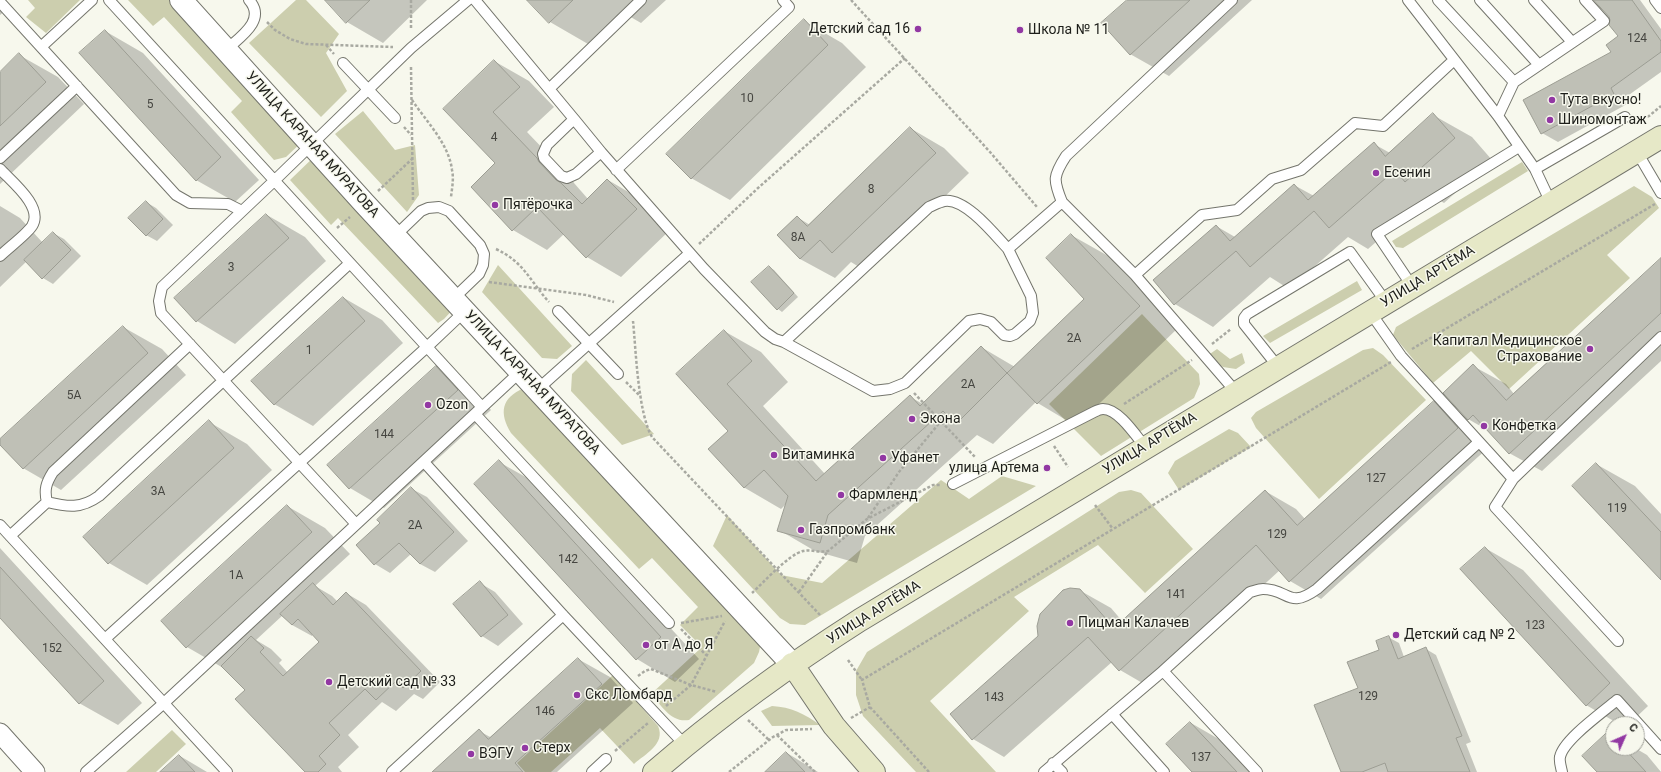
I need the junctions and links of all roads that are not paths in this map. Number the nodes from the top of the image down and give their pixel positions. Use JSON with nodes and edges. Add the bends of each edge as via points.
{"nodes":[{"id":1,"x":92,"y":0,"type":"edge"},
{"id":2,"x":109,"y":0,"type":"edge"},
{"id":3,"x":181,"y":0,"type":"edge"},
{"id":4,"x":249,"y":0,"type":"edge"},
{"id":5,"x":468,"y":0,"type":"edge"},
{"id":6,"x":475,"y":0,"type":"edge"},
{"id":7,"x":641,"y":0,"type":"edge"},
{"id":8,"x":783,"y":0,"type":"edge"},
{"id":9,"x":1232,"y":0,"type":"edge"},
{"id":10,"x":1408,"y":0,"type":"edge"},
{"id":11,"x":1438,"y":0,"type":"edge"},
{"id":12,"x":1480,"y":0,"type":"edge"},
{"id":13,"x":1534,"y":0,"type":"edge"},
{"id":14,"x":1585,"y":0,"type":"edge"},
{"id":15,"x":1655,"y":0,"type":"edge"},
{"id":16,"x":0,"y":2,"type":"edge"},
{"id":17,"x":1661,"y":8,"type":"edge"},
{"id":18,"x":1572,"y":42,"type":"junction"},
{"id":19,"x":41,"y":47,"type":"junction"},
{"id":20,"x":226,"y":50,"type":"junction"},
{"id":21,"x":1454,"y":60,"type":"junction"},
{"id":22,"x":343,"y":63,"type":"dead end"},
{"id":23,"x":1539,"y":65,"type":"junction"},
{"id":24,"x":1514,"y":82,"type":"junction"},
{"id":25,"x":77,"y":86,"type":"junction"},
{"id":26,"x":549,"y":89,"type":"junction"},
{"id":27,"x":368,"y":90,"type":"junction"},
{"id":28,"x":1498,"y":116,"type":"junction"},
{"id":29,"x":1625,"y":117,"type":"road end"},
{"id":30,"x":395,"y":118,"type":"dead end"},
{"id":31,"x":574,"y":120,"type":"junction"},
{"id":32,"x":1661,"y":137,"type":"edge"},
{"id":33,"x":312,"y":145,"type":"junction"},
{"id":34,"x":1519,"y":147,"type":"junction"},
{"id":35,"x":601,"y":152,"type":"junction"},
{"id":36,"x":1637,"y":152,"type":"junction"},
{"id":37,"x":0,"y":158,"type":"edge"},
{"id":38,"x":0,"y":169,"type":"edge"},
{"id":39,"x":1535,"y":169,"type":"junction"},
{"id":40,"x":616,"y":170,"type":"junction"},
{"id":41,"x":275,"y":180,"type":"junction"},
{"id":42,"x":1661,"y":193,"type":"edge"},
{"id":43,"x":1062,"y":202,"type":"junction"},
{"id":44,"x":1551,"y":203,"type":"junction"},
{"id":45,"x":242,"y":211,"type":"junction"},
{"id":46,"x":395,"y":236,"type":"junction"},
{"id":47,"x":1008,"y":249,"type":"junction"},
{"id":48,"x":690,"y":253,"type":"junction"},
{"id":49,"x":0,"y":256,"type":"edge"},
{"id":50,"x":350,"y":263,"type":"junction"},
{"id":51,"x":1135,"y":275,"type":"junction"},
{"id":52,"x":1412,"y":286,"type":"junction"},
{"id":53,"x":459,"y":305,"type":"junction"},
{"id":54,"x":1378,"y":307,"type":"junction"},
{"id":55,"x":558,"y":311,"type":"road end"},
{"id":56,"x":1661,"y":337,"type":"edge"},
{"id":57,"x":784,"y":342,"type":"junction"},
{"id":58,"x":190,"y":344,"type":"junction"},
{"id":59,"x":589,"y":344,"type":"junction"},
{"id":60,"x":427,"y":347,"type":"junction"},
{"id":61,"x":1279,"y":368,"type":"junction"},
{"id":62,"x":521,"y":370,"type":"junction"},
{"id":63,"x":618,"y":374,"type":"road end"},
{"id":64,"x":222,"y":380,"type":"junction"},
{"id":65,"x":538,"y":389,"type":"junction"},
{"id":66,"x":1236,"y":392,"type":"junction"},
{"id":67,"x":478,"y":410,"type":"junction"},
{"id":68,"x":1479,"y":442,"type":"junction"},
{"id":69,"x":1146,"y":448,"type":"junction"},
{"id":70,"x":424,"y":462,"type":"junction"},
{"id":71,"x":300,"y":463,"type":"junction"},
{"id":72,"x":1513,"y":479,"type":"junction"},
{"id":73,"x":953,"y":484,"type":"dead end"},
{"id":74,"x":47,"y":502,"type":"junction"},
{"id":75,"x":356,"y":524,"type":"junction"},
{"id":76,"x":0,"y":525,"type":"edge"},
{"id":77,"x":10,"y":536,"type":"junction"},
{"id":78,"x":563,"y":615,"type":"junction"},
{"id":79,"x":669,"y":623,"type":"dead end"},
{"id":80,"x":105,"y":639,"type":"junction"},
{"id":81,"x":1618,"y":641,"type":"dead end"},
{"id":82,"x":792,"y":664,"type":"junction"},
{"id":83,"x":1163,"y":672,"type":"junction"},
{"id":84,"x":164,"y":703,"type":"junction"},
{"id":85,"x":1112,"y":714,"type":"junction"},
{"id":86,"x":0,"y":733,"type":"edge"},
{"id":87,"x":686,"y":745,"type":"junction"},
{"id":88,"x":1661,"y":749,"type":"edge"},
{"id":89,"x":606,"y":759,"type":"dead end"},
{"id":90,"x":1053,"y":763,"type":"junction"},
{"id":91,"x":35,"y":772,"type":"edge"},
{"id":92,"x":86,"y":772,"type":"edge"},
{"id":93,"x":227,"y":772,"type":"edge"},
{"id":94,"x":392,"y":772,"type":"edge"},
{"id":95,"x":592,"y":772,"type":"edge"},
{"id":96,"x":654,"y":772,"type":"edge"},
{"id":97,"x":874,"y":772,"type":"edge"},
{"id":98,"x":1044,"y":772,"type":"edge"},
{"id":99,"x":1062,"y":772,"type":"edge"},
{"id":100,"x":1164,"y":772,"type":"edge"},
{"id":101,"x":1256,"y":772,"type":"edge"},
{"id":102,"x":1562,"y":772,"type":"edge"}],
"edges":[{"from":1,"to":19,"type":"lane"},
{"from":2,"to":41,"type":"lane"},
{"from":3,"to":20,"type":"street","name":"УЛИЦА КАРАНАЯ МУРАТОВА"},
{"from":4,"to":20,"type":"lane","via":[[255,10],[252,26]]},
{"from":5,"to":27,"type":"lane"},
{"from":6,"to":26,"type":"lane"},
{"from":7,"to":26,"type":"lane"},
{"from":8,"to":40,"type":"lane","via":[[790,7]]},
{"from":9,"to":43,"type":"lane","via":[[1066,156],[1056,170],[1056,186]]},
{"from":10,"to":21,"type":"lane"},
{"from":11,"to":24,"type":"lane"},
{"from":12,"to":23,"type":"lane"},
{"from":13,"to":18,"type":"lane"},
{"from":14,"to":18,"type":"lane","via":[[1604,20]]},
{"from":15,"to":17,"type":"lane"},
{"from":16,"to":19,"type":"lane"},
{"from":18,"to":23,"type":"lane"},
{"from":19,"to":25,"type":"lane"},
{"from":20,"to":33,"type":"street","name":"УЛИЦА КАРАНАЯ МУРАТОВА"},
{"from":21,"to":28,"type":"lane"},
{"from":21,"to":51,"type":"lane","via":[[1383,126],[1355,123],[1301,170],[1272,179],[1237,210],[1202,215]]},
{"from":22,"to":27,"type":"lane"},
{"from":23,"to":24,"type":"lane"},
{"from":24,"to":28,"type":"lane"},
{"from":25,"to":37,"type":"lane"},
{"from":25,"to":45,"type":"lane","via":[[176,195],[190,203],[228,204]]},
{"from":26,"to":31,"type":"lane"},
{"from":27,"to":30,"type":"lane"},
{"from":27,"to":33,"type":"lane"},
{"from":28,"to":34,"type":"lane"},
{"from":29,"to":39,"type":"lane"},
{"from":31,"to":35,"type":"lane"},
{"from":31,"to":35,"type":"lane","via":[[547,145],[544,158],[567,178],[576,174]]},
{"from":32,"to":36,"type":"main road","name":"УЛИЦА АРТЁМА"},
{"from":33,"to":41,"type":"lane"},
{"from":33,"to":46,"type":"street","name":"УЛИЦА КАРАНАЯ МУРАТОВА"},
{"from":34,"to":39,"type":"lane"},
{"from":34,"to":52,"type":"lane","via":[[1377,234]]},
{"from":35,"to":40,"type":"lane"},
{"from":36,"to":42,"type":"lane"},
{"from":36,"to":44,"type":"main road","name":"УЛИЦА АРТЁМА"},
{"from":38,"to":49,"type":"lane","via":[[34,207],[35,217],[32,227]]},
{"from":39,"to":44,"type":"lane"},
{"from":40,"to":48,"type":"lane"},
{"from":41,"to":45,"type":"lane"},
{"from":41,"to":50,"type":"lane"},
{"from":43,"to":47,"type":"lane"},
{"from":43,"to":51,"type":"lane"},
{"from":44,"to":52,"type":"main road","name":"УЛИЦА АРТЁМА"},
{"from":45,"to":58,"type":"lane","via":[[162,287],[158,301],[161,313]]},
{"from":46,"to":53,"type":"street","name":"УЛИЦА КАРАНАЯ МУРАТОВА"},
{"from":46,"to":53,"type":"lane","via":[[413,218],[428,208],[439,207],[449,211],[480,245],[484,254],[479,274],[472,280]]},
{"from":47,"to":57,"type":"lane","via":[[976,215],[959,204],[945,201],[929,207]]},
{"from":47,"to":57,"type":"lane","via":[[1031,296],[1033,314],[1030,321],[1010,336],[1004,335],[991,322],[980,319],[969,321],[905,383],[890,390],[873,390]]},
{"from":48,"to":57,"type":"lane","via":[[764,332]]},
{"from":48,"to":59,"type":"lane"},
{"from":50,"to":60,"type":"lane"},
{"from":50,"to":64,"type":"lane"},
{"from":51,"to":66,"type":"lane"},
{"from":52,"to":54,"type":"main road","name":"УЛИЦА АРТЁМА"},
{"from":53,"to":60,"type":"lane"},
{"from":53,"to":62,"type":"street","name":"УЛИЦА КАРАНАЯ МУРАТОВА"},
{"from":54,"to":61,"type":"main road","name":"УЛИЦА АРТЁМА"},
{"from":54,"to":61,"type":"lane","via":[[1350,252],[1248,314],[1244,318],[1244,324]]},
{"from":54,"to":68,"type":"lane","via":[[1401,356]]},
{"from":55,"to":59,"type":"lane"},
{"from":56,"to":72,"type":"lane"},
{"from":58,"to":64,"type":"lane"},
{"from":58,"to":74,"type":"lane","via":[[53,472],[44,492]]},
{"from":59,"to":63,"type":"lane"},
{"from":59,"to":65,"type":"lane"},
{"from":60,"to":67,"type":"lane"},
{"from":60,"to":71,"type":"lane"},
{"from":61,"to":66,"type":"main road","name":"УЛИЦА АРТЁМА"},
{"from":62,"to":65,"type":"street","name":"УЛИЦА КАРАНАЯ МУРАТОВА"},
{"from":62,"to":67,"type":"lane"},
{"from":64,"to":71,"type":"lane"},
{"from":64,"to":74,"type":"lane","via":[[91,502],[79,506]]},
{"from":65,"to":82,"type":"street","name":"УЛИЦА КАРАНАЯ МУРАТОВА"},
{"from":66,"to":69,"type":"main road","name":"УЛИЦА АРТЁМА"},
{"from":67,"to":70,"type":"lane"},
{"from":67,"to":79,"type":"lane"},
{"from":68,"to":72,"type":"lane"},
{"from":68,"to":83,"type":"lane","via":[[1312,593],[1299,599],[1262,588],[1250,592]]},
{"from":69,"to":73,"type":"lane","via":[[1123,419],[1112,411],[1103,409]]},
{"from":69,"to":82,"type":"main road","name":"УЛИЦА АРТЁМА","via":[[860,620]]},
{"from":70,"to":75,"type":"lane"},
{"from":70,"to":78,"type":"lane"},
{"from":71,"to":75,"type":"lane"},
{"from":71,"to":80,"type":"lane"},
{"from":72,"to":81,"type":"lane","via":[[1495,508]]},
{"from":74,"to":77,"type":"lane"},
{"from":75,"to":84,"type":"lane"},
{"from":76,"to":77,"type":"lane"},
{"from":77,"to":80,"type":"lane"},
{"from":78,"to":87,"type":"lane"},
{"from":78,"to":94,"type":"lane"},
{"from":80,"to":84,"type":"lane"},
{"from":82,"to":87,"type":"main road","name":"УЛИЦА АРТЁМА"},
{"from":82,"to":97,"type":"main road","name":"УЛИЦА КАРАНАЯ МУРАТОВА","via":[[834,726]]},
{"from":83,"to":85,"type":"lane"},
{"from":83,"to":101,"type":"lane"},
{"from":84,"to":92,"type":"lane"},
{"from":84,"to":93,"type":"lane"},
{"from":85,"to":90,"type":"lane"},
{"from":85,"to":100,"type":"lane"},
{"from":86,"to":91,"type":"street"},
{"from":87,"to":96,"type":"main road","name":"УЛИЦА АРТЁМА"},
{"from":88,"to":102,"type":"lane","via":[[1618,700],[1569,740],[1562,749],[1559,758]]},
{"from":89,"to":95,"type":"lane"},
{"from":90,"to":98,"type":"lane"},
{"from":90,"to":99,"type":"lane"}]}
